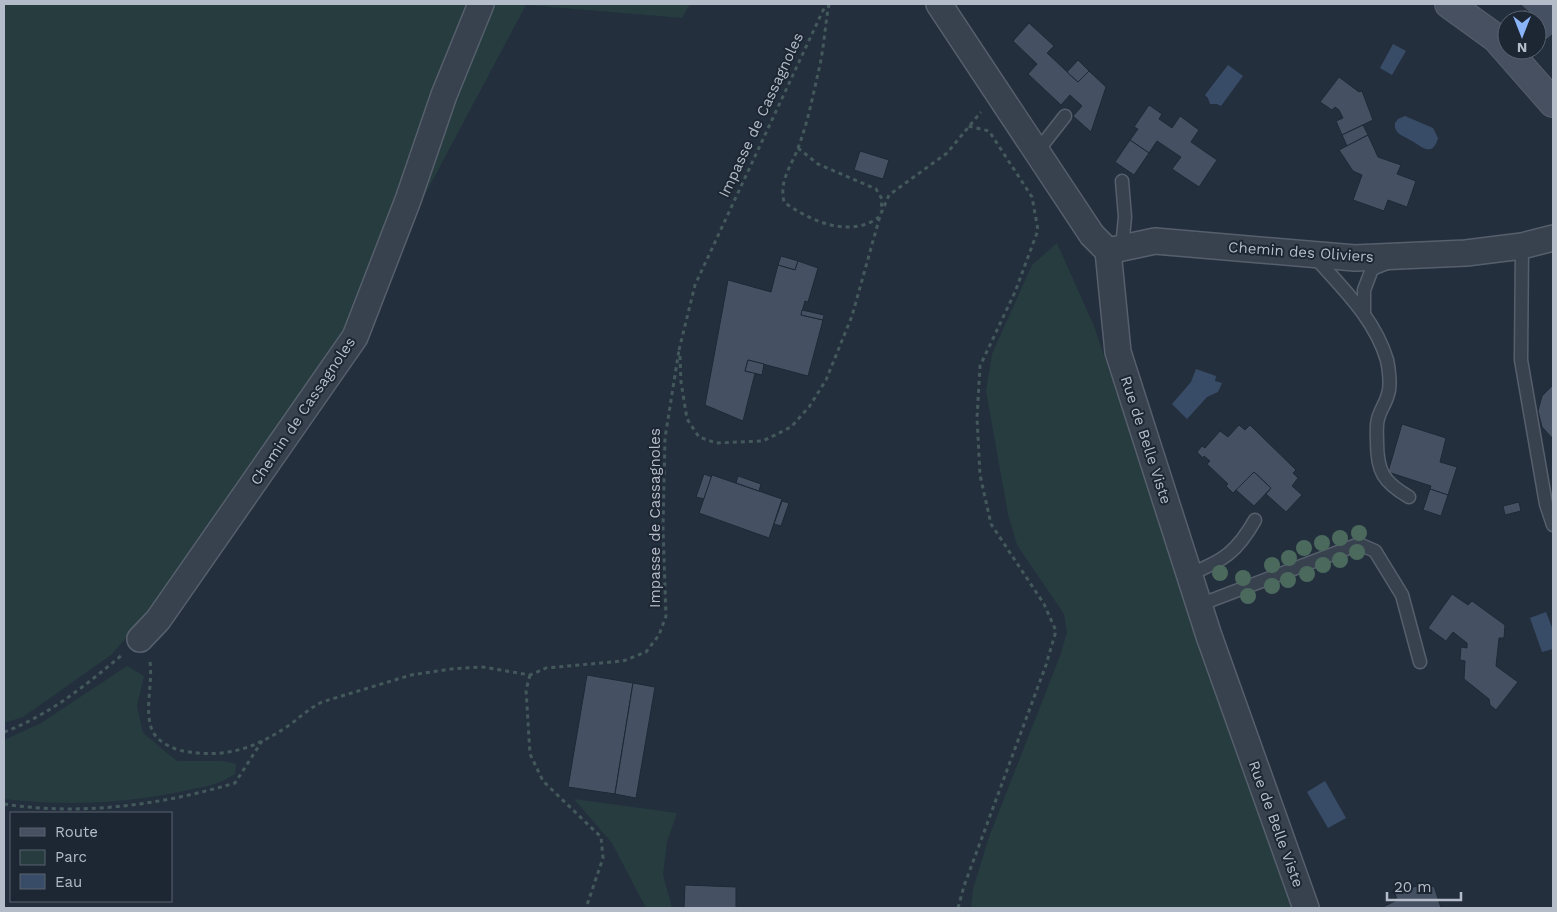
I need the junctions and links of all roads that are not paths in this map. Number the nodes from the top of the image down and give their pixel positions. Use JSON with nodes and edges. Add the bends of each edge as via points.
{"nodes":[{"id":1,"x":482,"y":4,"type":"edge"},
{"id":2,"x":939,"y":4,"type":"edge"},
{"id":3,"x":1449,"y":4,"type":"edge"},
{"id":4,"x":1553,"y":103,"type":"edge"},
{"id":5,"x":1064,"y":116,"type":"dead end"},
{"id":6,"x":1036,"y":152,"type":"junction"},
{"id":7,"x":1122,"y":181,"type":"dead end"},
{"id":8,"x":1553,"y":238,"type":"edge"},
{"id":9,"x":1522,"y":246,"type":"junction"},
{"id":10,"x":1115,"y":249,"type":"junction"},
{"id":11,"x":1312,"y":254,"type":"junction"},
{"id":12,"x":1404,"y":256,"type":"junction"},
{"id":13,"x":1364,"y":314,"type":"junction"},
{"id":14,"x":1409,"y":497,"type":"dead end"},
{"id":15,"x":1255,"y":520,"type":"dead end"},
{"id":16,"x":1553,"y":525,"type":"edge"},
{"id":17,"x":1190,"y":574,"type":"junction"},
{"id":18,"x":1199,"y":605,"type":"junction"},
{"id":19,"x":140,"y":639,"type":"road end"},
{"id":20,"x":1420,"y":662,"type":"dead end"},
{"id":21,"x":1306,"y":908,"type":"edge"}],
"edges":[{"from":1,"to":19,"type":"street","name":"Chemin de Cassagnoles","via":[[444,95],[355,337],[158,620]]},
{"from":2,"to":6,"type":"street"},
{"from":3,"to":4,"type":"street","via":[[1496,38]]},
{"from":5,"to":6,"type":"lane"},
{"from":6,"to":10,"type":"street","via":[[1092,235]]},
{"from":7,"to":10,"type":"lane","via":[[1124,217]]},
{"from":8,"to":9,"type":"street","name":"Chemin des Oliviers"},
{"from":9,"to":12,"type":"street","name":"Chemin des Oliviers"},
{"from":9,"to":16,"type":"lane","via":[[1521,360],[1546,504]]},
{"from":10,"to":11,"type":"street","name":"Chemin des Oliviers","via":[[1154,241]]},
{"from":10,"to":17,"type":"street","name":"Rue de Belle Viste","via":[[1118,352]]},
{"from":11,"to":12,"type":"street","name":"Chemin des Oliviers","via":[[1355,258]]},
{"from":11,"to":13,"type":"lane","via":[[1350,294]]},
{"from":12,"to":13,"type":"lane","via":[[1372,269],[1364,290]]},
{"from":13,"to":14,"type":"lane","via":[[1374,328],[1388,362],[1389,393],[1377,420],[1381,474],[1392,487]]},
{"from":15,"to":17,"type":"lane","via":[[1243,542],[1218,563]]},
{"from":17,"to":18,"type":"street","name":"Rue de Belle Viste"},
{"from":18,"to":20,"type":"lane","via":[[1359,544],[1375,551],[1402,595]]},
{"from":18,"to":21,"type":"street","name":"Rue de Belle Viste"}]}
